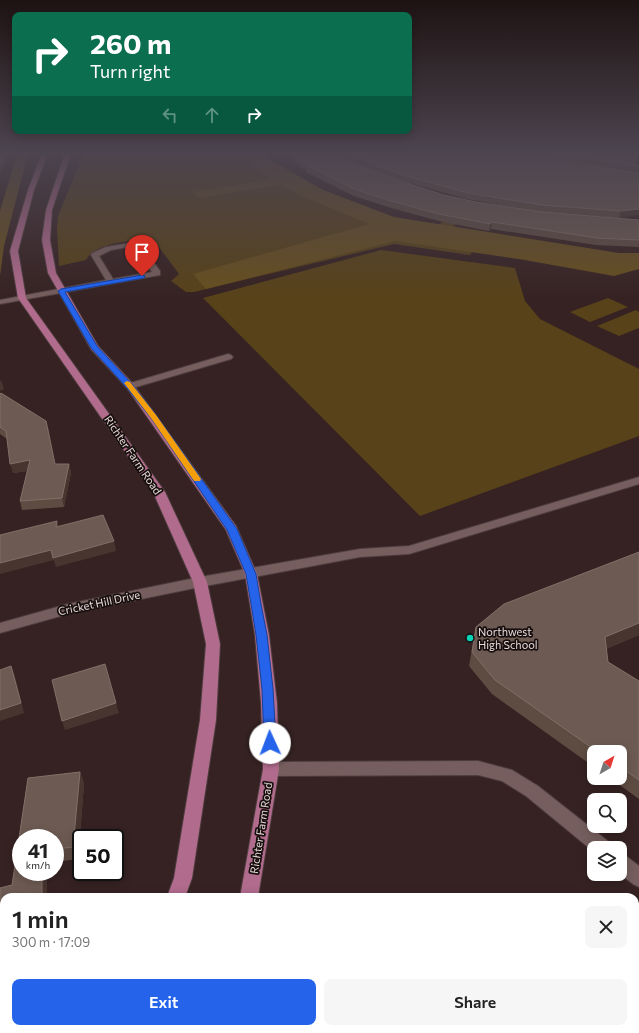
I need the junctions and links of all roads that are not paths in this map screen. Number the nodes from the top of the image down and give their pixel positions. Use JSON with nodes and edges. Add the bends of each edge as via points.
{"nodes":[{"id":1,"x":28,"y":201,"type":"edge"},
{"id":2,"x":52,"y":201,"type":"edge"},
{"id":3,"x":111,"y":282,"type":"junction"},
{"id":4,"x":61,"y":291,"type":"junction"},
{"id":5,"x":22,"y":298,"type":"junction"},
{"id":6,"x":0,"y":302,"type":"edge"},
{"id":7,"x":228,"y":357,"type":"dead end"},
{"id":8,"x":130,"y":386,"type":"junction"},
{"id":9,"x":639,"y":480,"type":"edge"},
{"id":10,"x":251,"y":574,"type":"junction"},
{"id":11,"x":200,"y":582,"type":"junction"},
{"id":12,"x":0,"y":628,"type":"edge"},
{"id":13,"x":271,"y":770,"type":"junction"},
{"id":14,"x":594,"y":841,"type":"edge"},
{"id":15,"x":627,"y":868,"type":"edge"},
{"id":16,"x":639,"y":878,"type":"edge"},
{"id":17,"x":177,"y":893,"type":"edge"},
{"id":18,"x":250,"y":893,"type":"edge"}],
"edges":[{"from":1,"to":5,"type":"main road","name":"Richter Farm Road","via":[[14,251]]},
{"from":2,"to":4,"type":"main road","name":"Richter Farm Road","via":[[46,240],[52,273]]},
{"from":3,"to":3,"type":"street","via":[[95,255],[106,249],[136,244],[157,273]]},
{"from":3,"to":4,"type":"street"},
{"from":4,"to":5,"type":"street"},
{"from":4,"to":8,"type":"main road","name":"Richter Farm Road","via":[[94,347]]},
{"from":5,"to":6,"type":"street"},
{"from":5,"to":11,"type":"main road","name":"Richter Farm Road","via":[[159,492]]},
{"from":7,"to":8,"type":"street"},
{"from":8,"to":10,"type":"main road","name":"Richter Farm Road","via":[[232,529]]},
{"from":9,"to":10,"type":"street","name":"Cricket Hill Drive","via":[[409,550],[360,553]]},
{"from":10,"to":11,"type":"street","name":"Cricket Hill Drive"},
{"from":10,"to":13,"type":"main road","name":"Richter Farm Road","via":[[263,650]]},
{"from":11,"to":12,"type":"street","name":"Cricket Hill Drive","via":[[68,609]]},
{"from":11,"to":17,"type":"main road","name":"Richter Farm Road","via":[[213,644],[208,712],[183,878]]},
{"from":13,"to":14,"type":"street","via":[[478,768],[506,775],[532,791]]},
{"from":13,"to":18,"type":"main road","name":"Richter Farm Road"},
{"from":15,"to":16,"type":"street"}]}
